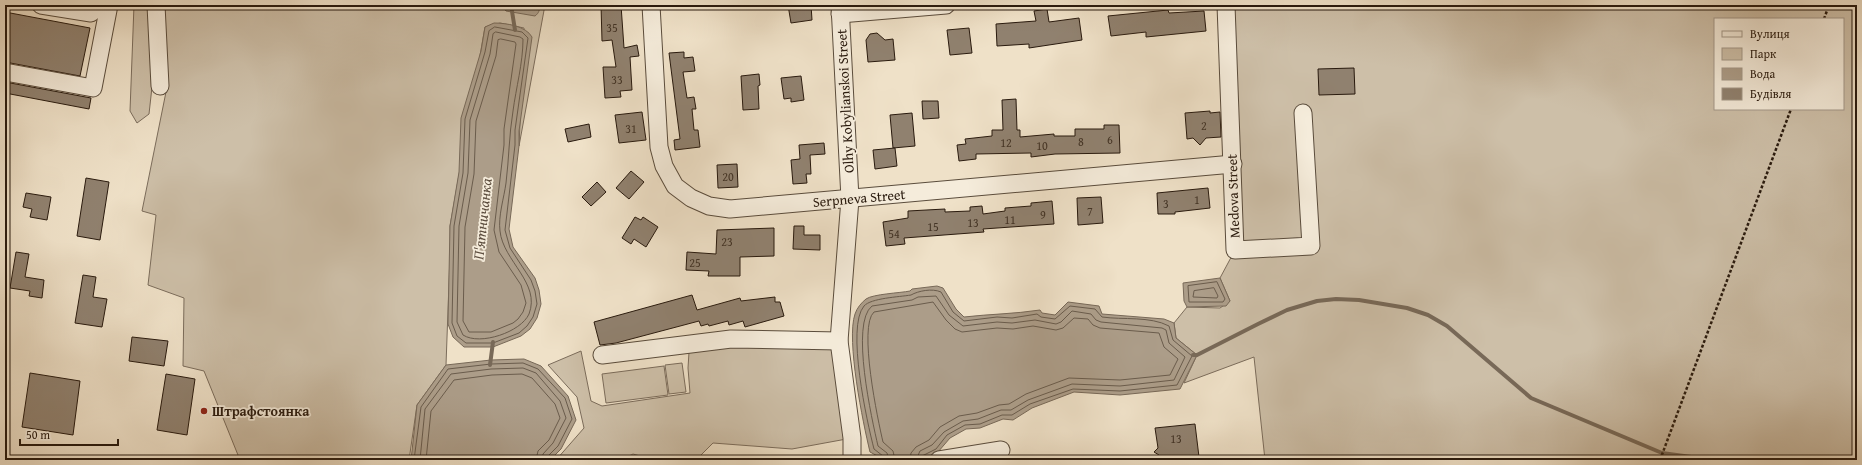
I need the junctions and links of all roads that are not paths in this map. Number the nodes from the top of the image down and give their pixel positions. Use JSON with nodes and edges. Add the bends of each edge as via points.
{"nodes":[{"id":1,"x":41,"y":5,"type":"edge"},
{"id":2,"x":100,"y":5,"type":"edge"},
{"id":3,"x":109,"y":5,"type":"edge"},
{"id":4,"x":156,"y":5,"type":"edge"},
{"id":5,"x":651,"y":5,"type":"edge"},
{"id":6,"x":946,"y":5,"type":"edge"},
{"id":7,"x":1226,"y":5,"type":"edge"},
{"id":8,"x":840,"y":10,"type":"edge"},
{"id":9,"x":5,"y":72,"type":"edge"},
{"id":10,"x":160,"y":86,"type":"dead end"},
{"id":11,"x":1303,"y":113,"type":"dead end"},
{"id":12,"x":1232,"y":164,"type":"junction"},
{"id":13,"x":850,"y":199,"type":"junction"},
{"id":14,"x":839,"y":341,"type":"junction"},
{"id":15,"x":602,"y":355,"type":"dead end"},
{"id":16,"x":1001,"y":450,"type":"dead end"},
{"id":17,"x":852,"y":460,"type":"edge"},
{"id":18,"x":939,"y":460,"type":"edge"}],
"edges":[{"from":1,"to":2,"type":"street","via":[[91,13]]},
{"from":3,"to":9,"type":"street","via":[[93,88]]},
{"from":4,"to":10,"type":"street"},
{"from":5,"to":13,"type":"street","name":"Serpneva Street","via":[[659,147],[664,166],[675,186],[691,198],[709,206],[730,209]]},
{"from":6,"to":8,"type":"street"},
{"from":7,"to":12,"type":"street","name":"Medova Street"},
{"from":8,"to":13,"type":"street","name":"Olhy Kobylianskoi Street"},
{"from":11,"to":12,"type":"street","name":"Medova Street","via":[[1311,246],[1235,250]]},
{"from":12,"to":13,"type":"street","name":"Serpneva Street"},
{"from":13,"to":14,"type":"street","name":"Olhy Kobylianskoi Street"},
{"from":14,"to":15,"type":"street","via":[[731,339]]},
{"from":14,"to":17,"type":"street","name":"Olhy Kobylianskoi Street","via":[[852,438]]},
{"from":16,"to":18,"type":"street"}]}
